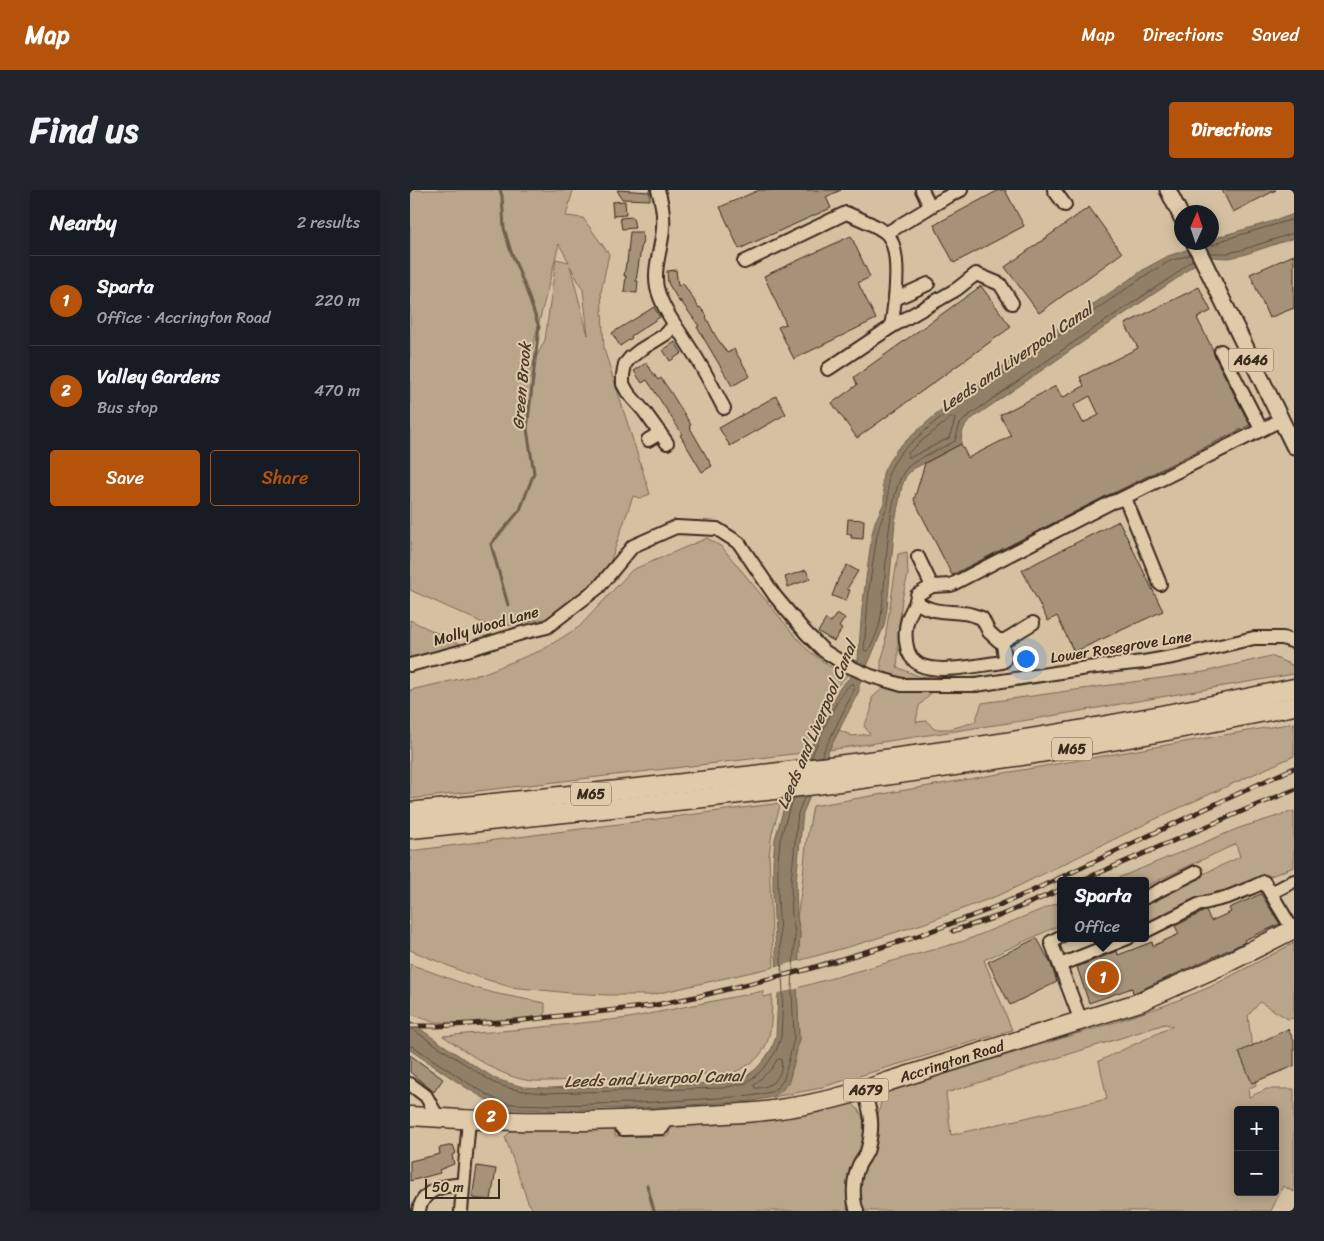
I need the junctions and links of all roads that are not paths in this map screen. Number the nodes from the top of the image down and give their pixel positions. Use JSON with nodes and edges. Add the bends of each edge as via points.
{"nodes":[{"id":1,"x":658,"y":190,"type":"edge"},
{"id":2,"x":922,"y":190,"type":"edge"},
{"id":3,"x":961,"y":190,"type":"edge"},
{"id":4,"x":1054,"y":190,"type":"edge"},
{"id":5,"x":1168,"y":190,"type":"edge"},
{"id":6,"x":1065,"y":205,"type":"dead end"},
{"id":7,"x":1176,"y":205,"type":"edge"},
{"id":8,"x":930,"y":206,"type":"junction"},
{"id":9,"x":887,"y":233,"type":"junction"},
{"id":10,"x":1198,"y":250,"type":"edge"},
{"id":11,"x":744,"y":262,"type":"dead end"},
{"id":12,"x":928,"y":284,"type":"dead end"},
{"id":13,"x":895,"y":299,"type":"junction"},
{"id":14,"x":1012,"y":303,"type":"dead end"},
{"id":15,"x":674,"y":325,"type":"junction"},
{"id":16,"x":891,"y":327,"type":"junction"},
{"id":17,"x":1221,"y":351,"type":"dead end"},
{"id":18,"x":828,"y":369,"type":"dead end"},
{"id":19,"x":724,"y":408,"type":"dead end"},
{"id":20,"x":1281,"y":420,"type":"junction"},
{"id":21,"x":1261,"y":430,"type":"junction"},
{"id":22,"x":648,"y":440,"type":"dead end"},
{"id":23,"x":1294,"y":445,"type":"edge"},
{"id":24,"x":1125,"y":498,"type":"junction"},
{"id":25,"x":717,"y":529,"type":"joint"},
{"id":26,"x":918,"y":557,"type":"dead end"},
{"id":27,"x":1160,"y":584,"type":"dead end"},
{"id":28,"x":932,"y":586,"type":"junction"},
{"id":29,"x":916,"y":602,"type":"junction"},
{"id":30,"x":1033,"y":622,"type":"dead end"},
{"id":31,"x":1002,"y":640,"type":"junction"},
{"id":32,"x":1294,"y":642,"type":"edge"},
{"id":33,"x":410,"y":665,"type":"edge"},
{"id":34,"x":1294,"y":688,"type":"edge"},
{"id":35,"x":1294,"y":706,"type":"edge"},
{"id":36,"x":410,"y":812,"type":"edge"},
{"id":37,"x":410,"y":830,"type":"edge"},
{"id":38,"x":1196,"y":872,"type":"dead end"},
{"id":39,"x":1294,"y":880,"type":"edge"},
{"id":40,"x":1271,"y":892,"type":"junction"},
{"id":41,"x":1149,"y":895,"type":"edge"},
{"id":42,"x":1293,"y":929,"type":"edge"},
{"id":43,"x":1149,"y":930,"type":"edge"},
{"id":44,"x":1057,"y":939,"type":"edge"},
{"id":45,"x":1118,"y":942,"type":"edge"},
{"id":46,"x":1060,"y":965,"type":"junction"},
{"id":47,"x":1081,"y":1021,"type":"junction"},
{"id":48,"x":410,"y":1084,"type":"edge"},
{"id":49,"x":864,"y":1091,"type":"junction"},
{"id":50,"x":410,"y":1116,"type":"edge"},
{"id":51,"x":438,"y":1118,"type":"junction"},
{"id":52,"x":469,"y":1120,"type":"junction"},
{"id":53,"x":463,"y":1184,"type":"junction"},
{"id":54,"x":419,"y":1211,"type":"edge"},
{"id":55,"x":461,"y":1211,"type":"edge"},
{"id":56,"x":858,"y":1211,"type":"edge"}],
"edges":[{"from":1,"to":15,"type":"street","via":[[663,227],[656,278],[663,304]]},
{"from":2,"to":8,"type":"street"},
{"from":3,"to":8,"type":"street"},
{"from":4,"to":6,"type":"street"},
{"from":5,"to":7,"type":"main road"},
{"from":8,"to":9,"type":"street"},
{"from":9,"to":11,"type":"street","via":[[846,213]]},
{"from":9,"to":13,"type":"street","via":[[893,245],[897,274]]},
{"from":10,"to":20,"type":"main road","number":"A646"},
{"from":12,"to":13,"type":"street"},
{"from":13,"to":16,"type":"street"},
{"from":14,"to":16,"type":"street","via":[[1000,284],[976,274],[957,290]]},
{"from":15,"to":19,"type":"street"},
{"from":15,"to":22,"type":"street","via":[[625,364],[623,375],[628,393],[664,438]]},
{"from":16,"to":18,"type":"street"},
{"from":17,"to":21,"type":"street"},
{"from":20,"to":21,"type":"street"},
{"from":20,"to":23,"type":"main road","number":"A646"},
{"from":21,"to":24,"type":"street"},
{"from":24,"to":27,"type":"street"},
{"from":24,"to":28,"type":"street","via":[[950,585]]},
{"from":25,"to":32,"type":"street","name":"Lower Rosegrove Lane","via":[[739,543],[775,596],[824,651],[871,676],[902,685],[976,686],[1144,662],[1254,638],[1283,638]]},
{"from":25,"to":33,"type":"street","name":"Molly Wood Lane","via":[[676,527],[633,546],[598,587],[547,627]]},
{"from":26,"to":28,"type":"street"},
{"from":28,"to":29,"type":"street","via":[[917,595]]},
{"from":29,"to":31,"type":"street","via":[[929,609],[982,618],[994,638]]},
{"from":29,"to":31,"type":"street","via":[[908,620],[905,641],[918,664],[962,668],[1002,662],[1005,657]]},
{"from":30,"to":31,"type":"street"},
{"from":34,"to":36,"type":"highway","number":"M65","via":[[959,749],[662,786]]},
{"from":35,"to":37,"type":"highway","number":"M65","via":[[1074,748],[848,781]]},
{"from":38,"to":41,"type":"street"},
{"from":39,"to":40,"type":"street"},
{"from":40,"to":42,"type":"street"},
{"from":40,"to":43,"type":"street","via":[[1264,882],[1200,904]]},
{"from":42,"to":47,"type":"highway","name":"Accrington Road","number":"A679","via":[[1140,1002]]},
{"from":44,"to":46,"type":"street","via":[[1051,942]]},
{"from":45,"to":46,"type":"street"},
{"from":46,"to":47,"type":"street"},
{"from":47,"to":49,"type":"highway","name":"Accrington Road","number":"A679"},
{"from":48,"to":51,"type":"street","via":[[426,1096]]},
{"from":49,"to":52,"type":"highway","name":"Accrington Road","number":"A679","via":[[773,1110],[669,1118],[547,1122]]},
{"from":49,"to":56,"type":"street","via":[[871,1114],[871,1134],[854,1186]]},
{"from":50,"to":51,"type":"highway","name":"Accrington Road","number":"A679"},
{"from":51,"to":52,"type":"highway","name":"Accrington Road","number":"A679"},
{"from":52,"to":53,"type":"street"},
{"from":53,"to":54,"type":"street","via":[[440,1186],[427,1195]]},
{"from":53,"to":55,"type":"street"}]}
